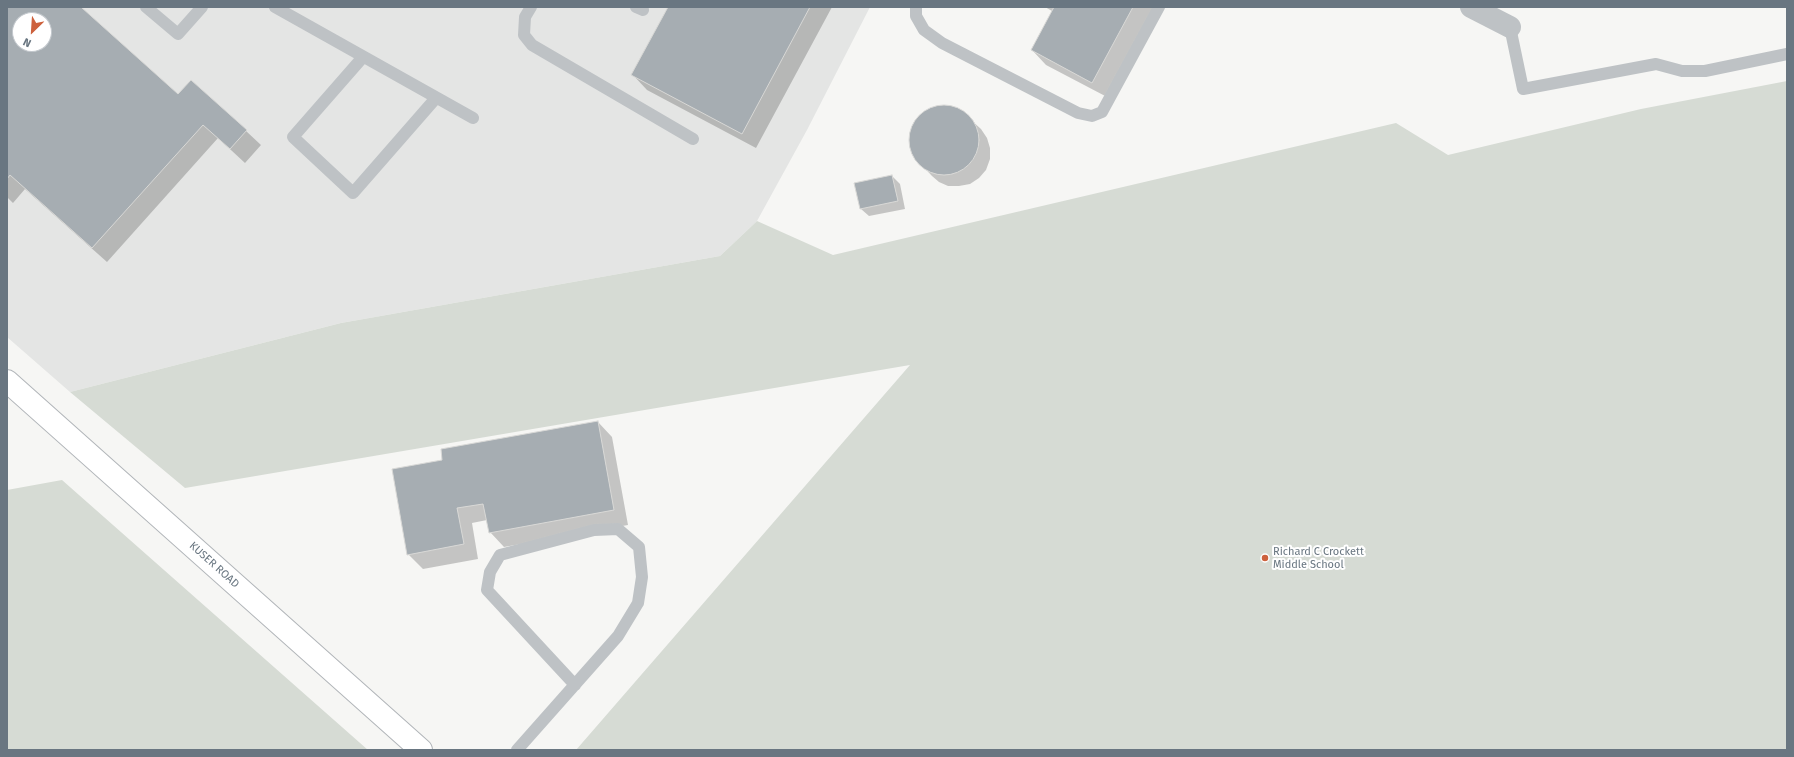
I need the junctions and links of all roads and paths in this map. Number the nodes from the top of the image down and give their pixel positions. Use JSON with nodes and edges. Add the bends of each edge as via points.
{"nodes":[{"id":1,"x":146,"y":7,"type":"edge"},
{"id":2,"x":202,"y":7,"type":"edge"},
{"id":3,"x":275,"y":7,"type":"edge"},
{"id":4,"x":531,"y":7,"type":"edge"},
{"id":5,"x":916,"y":7,"type":"edge"},
{"id":6,"x":1159,"y":7,"type":"edge"},
{"id":7,"x":1471,"y":7,"type":"edge"},
{"id":8,"x":1510,"y":28,"type":"joint"},
{"id":9,"x":1787,"y":54,"type":"edge"},
{"id":10,"x":363,"y":57,"type":"junction"},
{"id":11,"x":436,"y":98,"type":"junction"},
{"id":12,"x":473,"y":118,"type":"dead end"},
{"id":13,"x":693,"y":139,"type":"dead end"},
{"id":14,"x":7,"y":381,"type":"edge"},
{"id":15,"x":575,"y":685,"type":"junction"},
{"id":16,"x":420,"y":750,"type":"edge"},
{"id":17,"x":517,"y":750,"type":"edge"}],
"edges":[{"from":1,"to":2,"type":"lane","via":[[178,34]]},
{"from":3,"to":10,"type":"lane"},
{"from":4,"to":13,"type":"lane","via":[[525,17],[524,35],[532,45]]},
{"from":5,"to":6,"type":"lane","via":[[916,16],[924,30],[942,44],[1078,113],[1092,116],[1102,112]]},
{"from":7,"to":8,"type":"street"},
{"from":8,"to":9,"type":"lane","via":[[1523,89],[1656,64],[1682,71],[1705,71]]},
{"from":10,"to":11,"type":"lane"},
{"from":10,"to":11,"type":"lane","via":[[293,137],[354,192]]},
{"from":11,"to":12,"type":"lane"},
{"from":14,"to":16,"type":"street","name":"KUSER ROAD"},
{"from":15,"to":15,"type":"lane","via":[[618,636],[638,603],[642,577],[639,546],[618,529],[594,530],[500,555],[490,572],[487,590]]},
{"from":15,"to":17,"type":"lane"}]}
